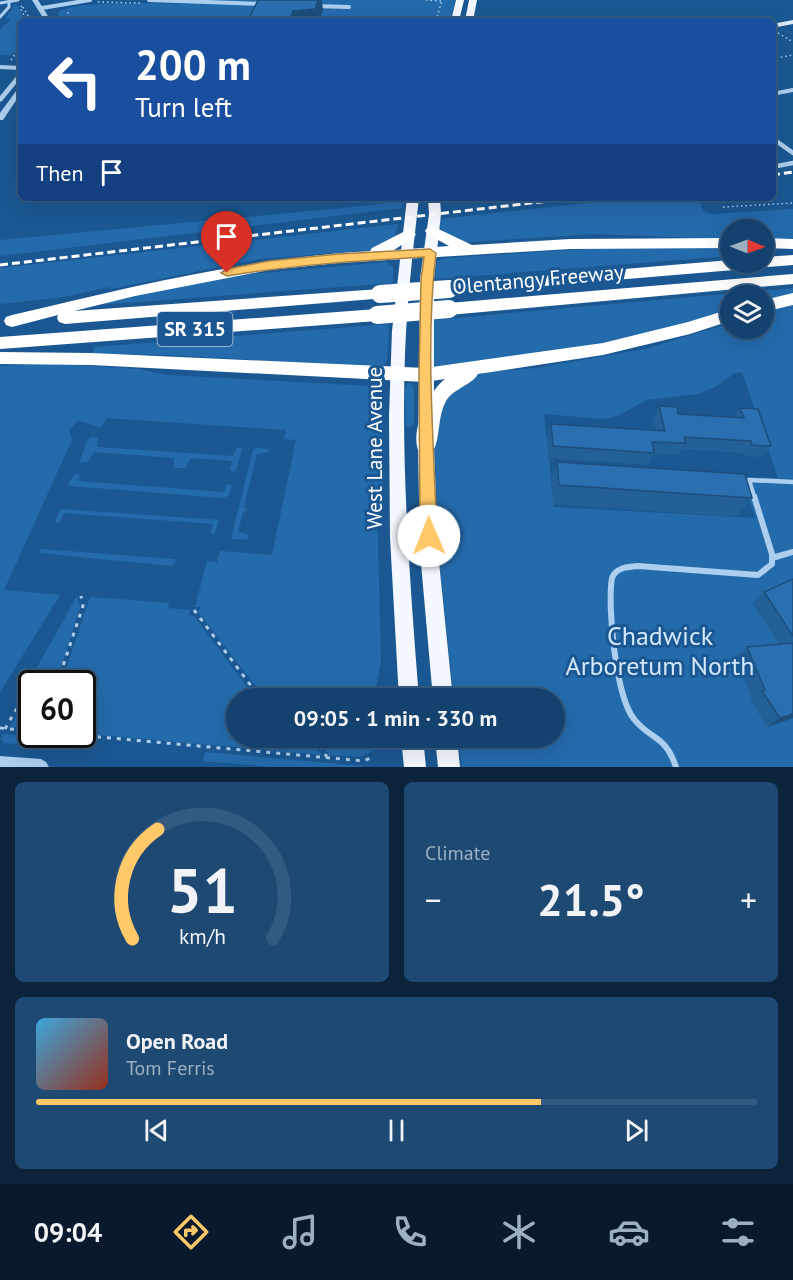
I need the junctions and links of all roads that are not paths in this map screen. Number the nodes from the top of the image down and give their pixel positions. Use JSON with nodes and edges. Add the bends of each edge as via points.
{"nodes":[{"id":1,"x":35,"y":0,"type":"edge"},
{"id":2,"x":90,"y":0,"type":"edge"},
{"id":3,"x":149,"y":0,"type":"edge"},
{"id":4,"x":460,"y":0,"type":"edge"},
{"id":5,"x":473,"y":0,"type":"edge"},
{"id":6,"x":185,"y":1,"type":"edge"},
{"id":7,"x":9,"y":2,"type":"junction"},
{"id":8,"x":19,"y":2,"type":"edge"},
{"id":9,"x":0,"y":3,"type":"edge"},
{"id":10,"x":267,"y":4,"type":"edge"},
{"id":11,"x":303,"y":5,"type":"edge"},
{"id":12,"x":349,"y":7,"type":"dead end"},
{"id":13,"x":42,"y":8,"type":"junction"},
{"id":14,"x":0,"y":17,"type":"edge"},
{"id":15,"x":47,"y":18,"type":"edge"},
{"id":16,"x":456,"y":18,"type":"edge"},
{"id":17,"x":470,"y":18,"type":"edge"},
{"id":18,"x":793,"y":22,"type":"edge"},
{"id":19,"x":776,"y":26,"type":"edge"},
{"id":20,"x":0,"y":67,"type":"edge"},
{"id":21,"x":18,"y":68,"type":"edge"},
{"id":22,"x":18,"y":79,"type":"edge"},
{"id":23,"x":793,"y":90,"type":"edge"},
{"id":24,"x":18,"y":92,"type":"edge"},
{"id":25,"x":776,"y":93,"type":"edge"},
{"id":26,"x":0,"y":100,"type":"edge"},
{"id":27,"x":0,"y":118,"type":"edge"},
{"id":28,"x":776,"y":141,"type":"edge"},
{"id":29,"x":793,"y":153,"type":"edge"},
{"id":30,"x":793,"y":163,"type":"edge"},
{"id":31,"x":776,"y":166,"type":"edge"},
{"id":32,"x":413,"y":201,"type":"edge"},
{"id":33,"x":434,"y":201,"type":"edge"},
{"id":34,"x":432,"y":231,"type":"junction"},
{"id":35,"x":409,"y":234,"type":"junction"},
{"id":36,"x":720,"y":243,"type":"edge"},
{"id":37,"x":774,"y":243,"type":"edge"},
{"id":38,"x":793,"y":244,"type":"edge"},
{"id":39,"x":503,"y":248,"type":"junction"},
{"id":40,"x":430,"y":253,"type":"junction"},
{"id":41,"x":407,"y":254,"type":"junction"},
{"id":42,"x":338,"y":258,"type":"junction"},
{"id":43,"x":793,"y":260,"type":"edge"},
{"id":44,"x":774,"y":261,"type":"edge"},
{"id":45,"x":720,"y":266,"type":"edge"},
{"id":46,"x":793,"y":279,"type":"edge"},
{"id":47,"x":793,"y":299,"type":"edge"},
{"id":48,"x":774,"y":304,"type":"edge"},
{"id":49,"x":720,"y":318,"type":"edge"},
{"id":50,"x":6,"y":322,"type":"edge"},
{"id":51,"x":6,"y":350,"type":"edge"},
{"id":52,"x":492,"y":366,"type":"junction"},
{"id":53,"x":397,"y":374,"type":"junction"},
{"id":54,"x":425,"y":375,"type":"junction"},
{"id":55,"x":426,"y":446,"type":"junction"},
{"id":56,"x":793,"y":482,"type":"edge"},
{"id":57,"x":742,"y":483,"type":"edge"},
{"id":58,"x":750,"y":484,"type":"junction"},
{"id":59,"x":793,"y":552,"type":"edge"},
{"id":60,"x":772,"y":558,"type":"junction"},
{"id":61,"x":408,"y":688,"type":"edge"},
{"id":62,"x":441,"y":688,"type":"edge"},
{"id":63,"x":413,"y":748,"type":"edge"},
{"id":64,"x":447,"y":748,"type":"edge"},
{"id":65,"x":0,"y":764,"type":"edge"},
{"id":66,"x":41,"y":767,"type":"edge"},
{"id":67,"x":415,"y":767,"type":"edge"},
{"id":68,"x":449,"y":767,"type":"edge"},
{"id":69,"x":676,"y":767,"type":"edge"}],
"edges":[{"from":1,"to":13,"type":"street"},
{"from":2,"to":13,"type":"street"},
{"from":3,"to":6,"type":"street"},
{"from":4,"to":16,"type":"main road"},
{"from":5,"to":17,"type":"main road"},
{"from":6,"to":10,"type":"street"},
{"from":7,"to":8,"type":"lane"},
{"from":7,"to":9,"type":"lane"},
{"from":7,"to":14,"type":"lane"},
{"from":11,"to":12,"type":"street"},
{"from":13,"to":15,"type":"street"},
{"from":18,"to":19,"type":"main road"},
{"from":20,"to":21,"type":"street"},
{"from":22,"to":26,"type":"street"},
{"from":23,"to":25,"type":"street"},
{"from":24,"to":27,"type":"street"},
{"from":28,"to":29,"type":"street"},
{"from":30,"to":31,"type":"street"},
{"from":32,"to":35,"type":"main road","name":"West Lane Avenue"},
{"from":33,"to":34,"type":"main road"},
{"from":34,"to":39,"type":"highway","via":[[450,243]]},
{"from":34,"to":40,"type":"main road"},
{"from":35,"to":41,"type":"main road","name":"West Lane Avenue"},
{"from":35,"to":42,"type":"highway","via":[[383,250]]},
{"from":36,"to":39,"type":"highway"},
{"from":37,"to":38,"type":"highway"},
{"from":39,"to":40,"type":"highway"},
{"from":40,"to":41,"type":"highway"},
{"from":40,"to":54,"type":"main road"},
{"from":41,"to":42,"type":"highway"},
{"from":41,"to":53,"type":"main road","name":"West Lane Avenue"},
{"from":42,"to":50,"type":"highway","via":[[185,280]]},
{"from":43,"to":44,"type":"highway","name":"Olentangy Freeway","number":"SR 315"},
{"from":45,"to":50,"type":"highway","name":"Olentangy Freeway","number":"SR 315","bridge":true},
{"from":46,"to":51,"type":"highway","name":"Olentangy Freeway","number":"SR 315","bridge":true},
{"from":47,"to":48,"type":"highway"},
{"from":49,"to":52,"type":"highway","via":[[615,346]]},
{"from":51,"to":53,"type":"highway","via":[[91,359]]},
{"from":52,"to":54,"type":"highway"},
{"from":52,"to":55,"type":"highway","via":[[457,378],[438,396],[428,423]]},
{"from":53,"to":54,"type":"highway"},
{"from":53,"to":61,"type":"main road","name":"West Lane Avenue","via":[[399,568]]},
{"from":54,"to":55,"type":"main road"},
{"from":55,"to":62,"type":"main road","via":[[429,552]]},
{"from":56,"to":58,"type":"lane","via":[[749,480]]},
{"from":57,"to":58,"type":"lane"},
{"from":58,"to":60,"type":"lane"},
{"from":59,"to":60,"type":"lane"},
{"from":60,"to":69,"type":"lane","via":[[768,570],[749,576],[650,564],[633,565],[613,573],[612,614],[624,694],[632,717],[664,743]]},
{"from":63,"to":67,"type":"main road"},
{"from":64,"to":68,"type":"main road"},
{"from":65,"to":66,"type":"street"}]}
